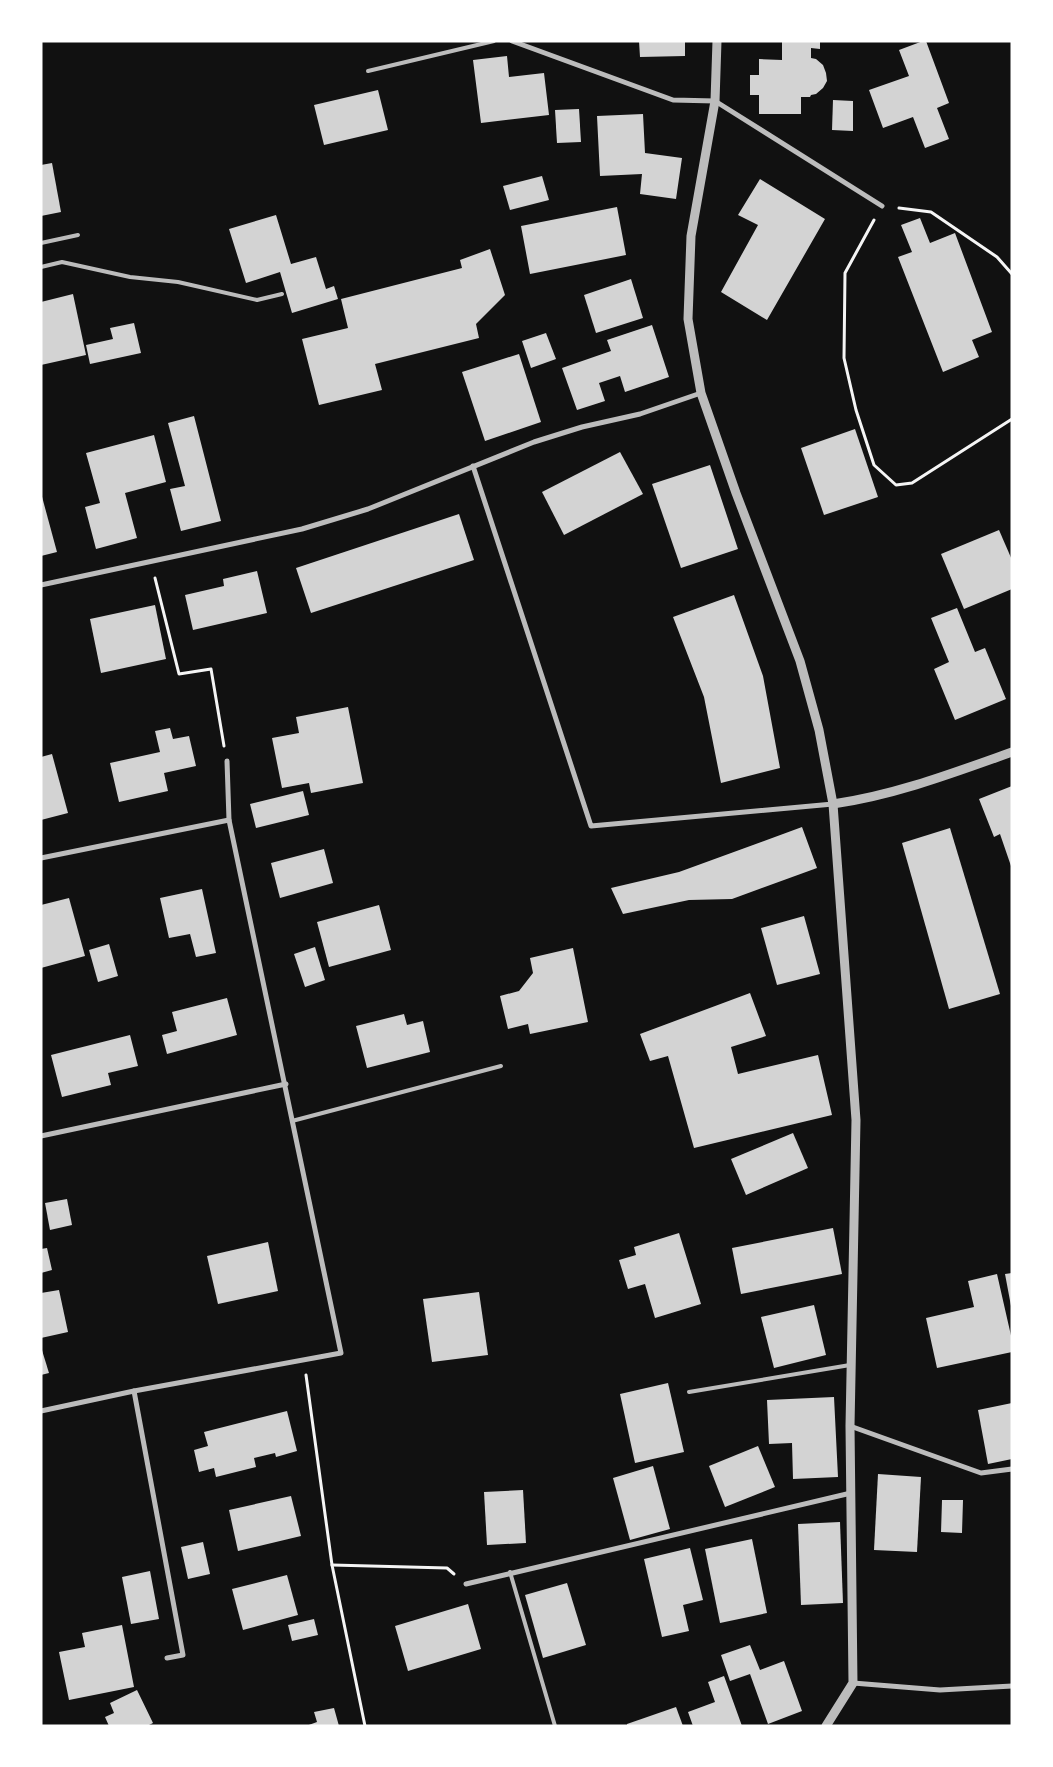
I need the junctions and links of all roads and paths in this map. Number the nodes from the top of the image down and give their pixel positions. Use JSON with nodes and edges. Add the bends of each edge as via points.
{"nodes":[{"id":1,"x":494,"y":41,"type":"edge"},
{"id":2,"x":512,"y":41,"type":"edge"},
{"id":3,"x":717,"y":41,"type":"edge"},
{"id":4,"x":368,"y":71,"type":"dead end"},
{"id":5,"x":715,"y":101,"type":"junction"},
{"id":6,"x":882,"y":206,"type":"junction"},
{"id":7,"x":78,"y":235,"type":"dead end"},
{"id":8,"x":41,"y":243,"type":"edge"},
{"id":9,"x":41,"y":266,"type":"edge"},
{"id":10,"x":1012,"y":274,"type":"edge"},
{"id":11,"x":282,"y":294,"type":"dead end"},
{"id":12,"x":701,"y":393,"type":"junction"},
{"id":13,"x":1012,"y":419,"type":"edge"},
{"id":14,"x":473,"y":466,"type":"junction"},
{"id":15,"x":151,"y":562,"type":"junction"},
{"id":16,"x":41,"y":585,"type":"edge"},
{"id":17,"x":1012,"y":752,"type":"edge"},
{"id":18,"x":227,"y":761,"type":"joint"},
{"id":19,"x":833,"y":804,"type":"junction"},
{"id":20,"x":230,"y":820,"type":"junction"},
{"id":21,"x":41,"y":858,"type":"edge"},
{"id":22,"x":501,"y":1066,"type":"dead end"},
{"id":23,"x":286,"y":1084,"type":"junction"},
{"id":24,"x":292,"y":1121,"type":"junction"},
{"id":25,"x":41,"y":1136,"type":"edge"},
{"id":26,"x":303,"y":1360,"type":"junction"},
{"id":27,"x":852,"y":1365,"type":"junction"},
{"id":28,"x":134,"y":1391,"type":"junction"},
{"id":29,"x":689,"y":1392,"type":"dead end"},
{"id":30,"x":41,"y":1411,"type":"edge"},
{"id":31,"x":850,"y":1426,"type":"junction"},
{"id":32,"x":1012,"y":1469,"type":"edge"},
{"id":33,"x":851,"y":1493,"type":"junction"},
{"id":34,"x":332,"y":1565,"type":"junction"},
{"id":35,"x":510,"y":1572,"type":"junction"},
{"id":36,"x":466,"y":1584,"type":"joint"},
{"id":37,"x":167,"y":1658,"type":"dead end"},
{"id":38,"x":853,"y":1683,"type":"junction"},
{"id":39,"x":1012,"y":1686,"type":"edge"},
{"id":40,"x":365,"y":1726,"type":"edge"},
{"id":41,"x":555,"y":1726,"type":"edge"},
{"id":42,"x":826,"y":1726,"type":"edge"}],
"edges":[{"from":1,"to":4,"type":"lane"},
{"from":2,"to":5,"type":"street","via":[[673,100]]},
{"from":3,"to":5,"type":"street"},
{"from":5,"to":6,"type":"street"},
{"from":5,"to":12,"type":"street","via":[[691,236],[688,319]]},
{"from":6,"to":10,"type":"path","via":[[931,212],[997,257]]},
{"from":6,"to":13,"type":"path","via":[[845,273],[844,358],[874,465],[896,485],[912,483]]},
{"from":7,"to":8,"type":"lane"},
{"from":9,"to":11,"type":"lane","via":[[62,262],[130,278],[178,282],[257,300]]},
{"from":12,"to":14,"type":"street","via":[[640,414],[534,442]]},
{"from":12,"to":19,"type":"street","via":[[800,660],[819,730]]},
{"from":14,"to":15,"type":"street","via":[[368,509],[302,530]]},
{"from":14,"to":19,"type":"street","via":[[591,826]]},
{"from":15,"to":16,"type":"street"},
{"from":15,"to":18,"type":"path","via":[[178,674],[211,669]]},
{"from":17,"to":19,"type":"street","via":[[932,781]]},
{"from":18,"to":20,"type":"street"},
{"from":19,"to":27,"type":"street","via":[[856,1120]]},
{"from":20,"to":21,"type":"street"},
{"from":20,"to":23,"type":"street"},
{"from":22,"to":24,"type":"lane"},
{"from":23,"to":24,"type":"street"},
{"from":23,"to":25,"type":"street"},
{"from":24,"to":26,"type":"street","via":[[341,1353]]},
{"from":26,"to":28,"type":"street"},
{"from":26,"to":34,"type":"path"},
{"from":27,"to":29,"type":"lane"},
{"from":27,"to":31,"type":"street"},
{"from":28,"to":30,"type":"street"},
{"from":28,"to":37,"type":"street","via":[[183,1655]]},
{"from":31,"to":32,"type":"street","via":[[981,1473]]},
{"from":31,"to":33,"type":"street"},
{"from":33,"to":35,"type":"street"},
{"from":33,"to":38,"type":"street"},
{"from":34,"to":36,"type":"path","via":[[447,1568]]},
{"from":34,"to":40,"type":"path"},
{"from":35,"to":36,"type":"street"},
{"from":35,"to":41,"type":"lane"},
{"from":38,"to":39,"type":"street","via":[[940,1690]]},
{"from":38,"to":42,"type":"street"}]}
